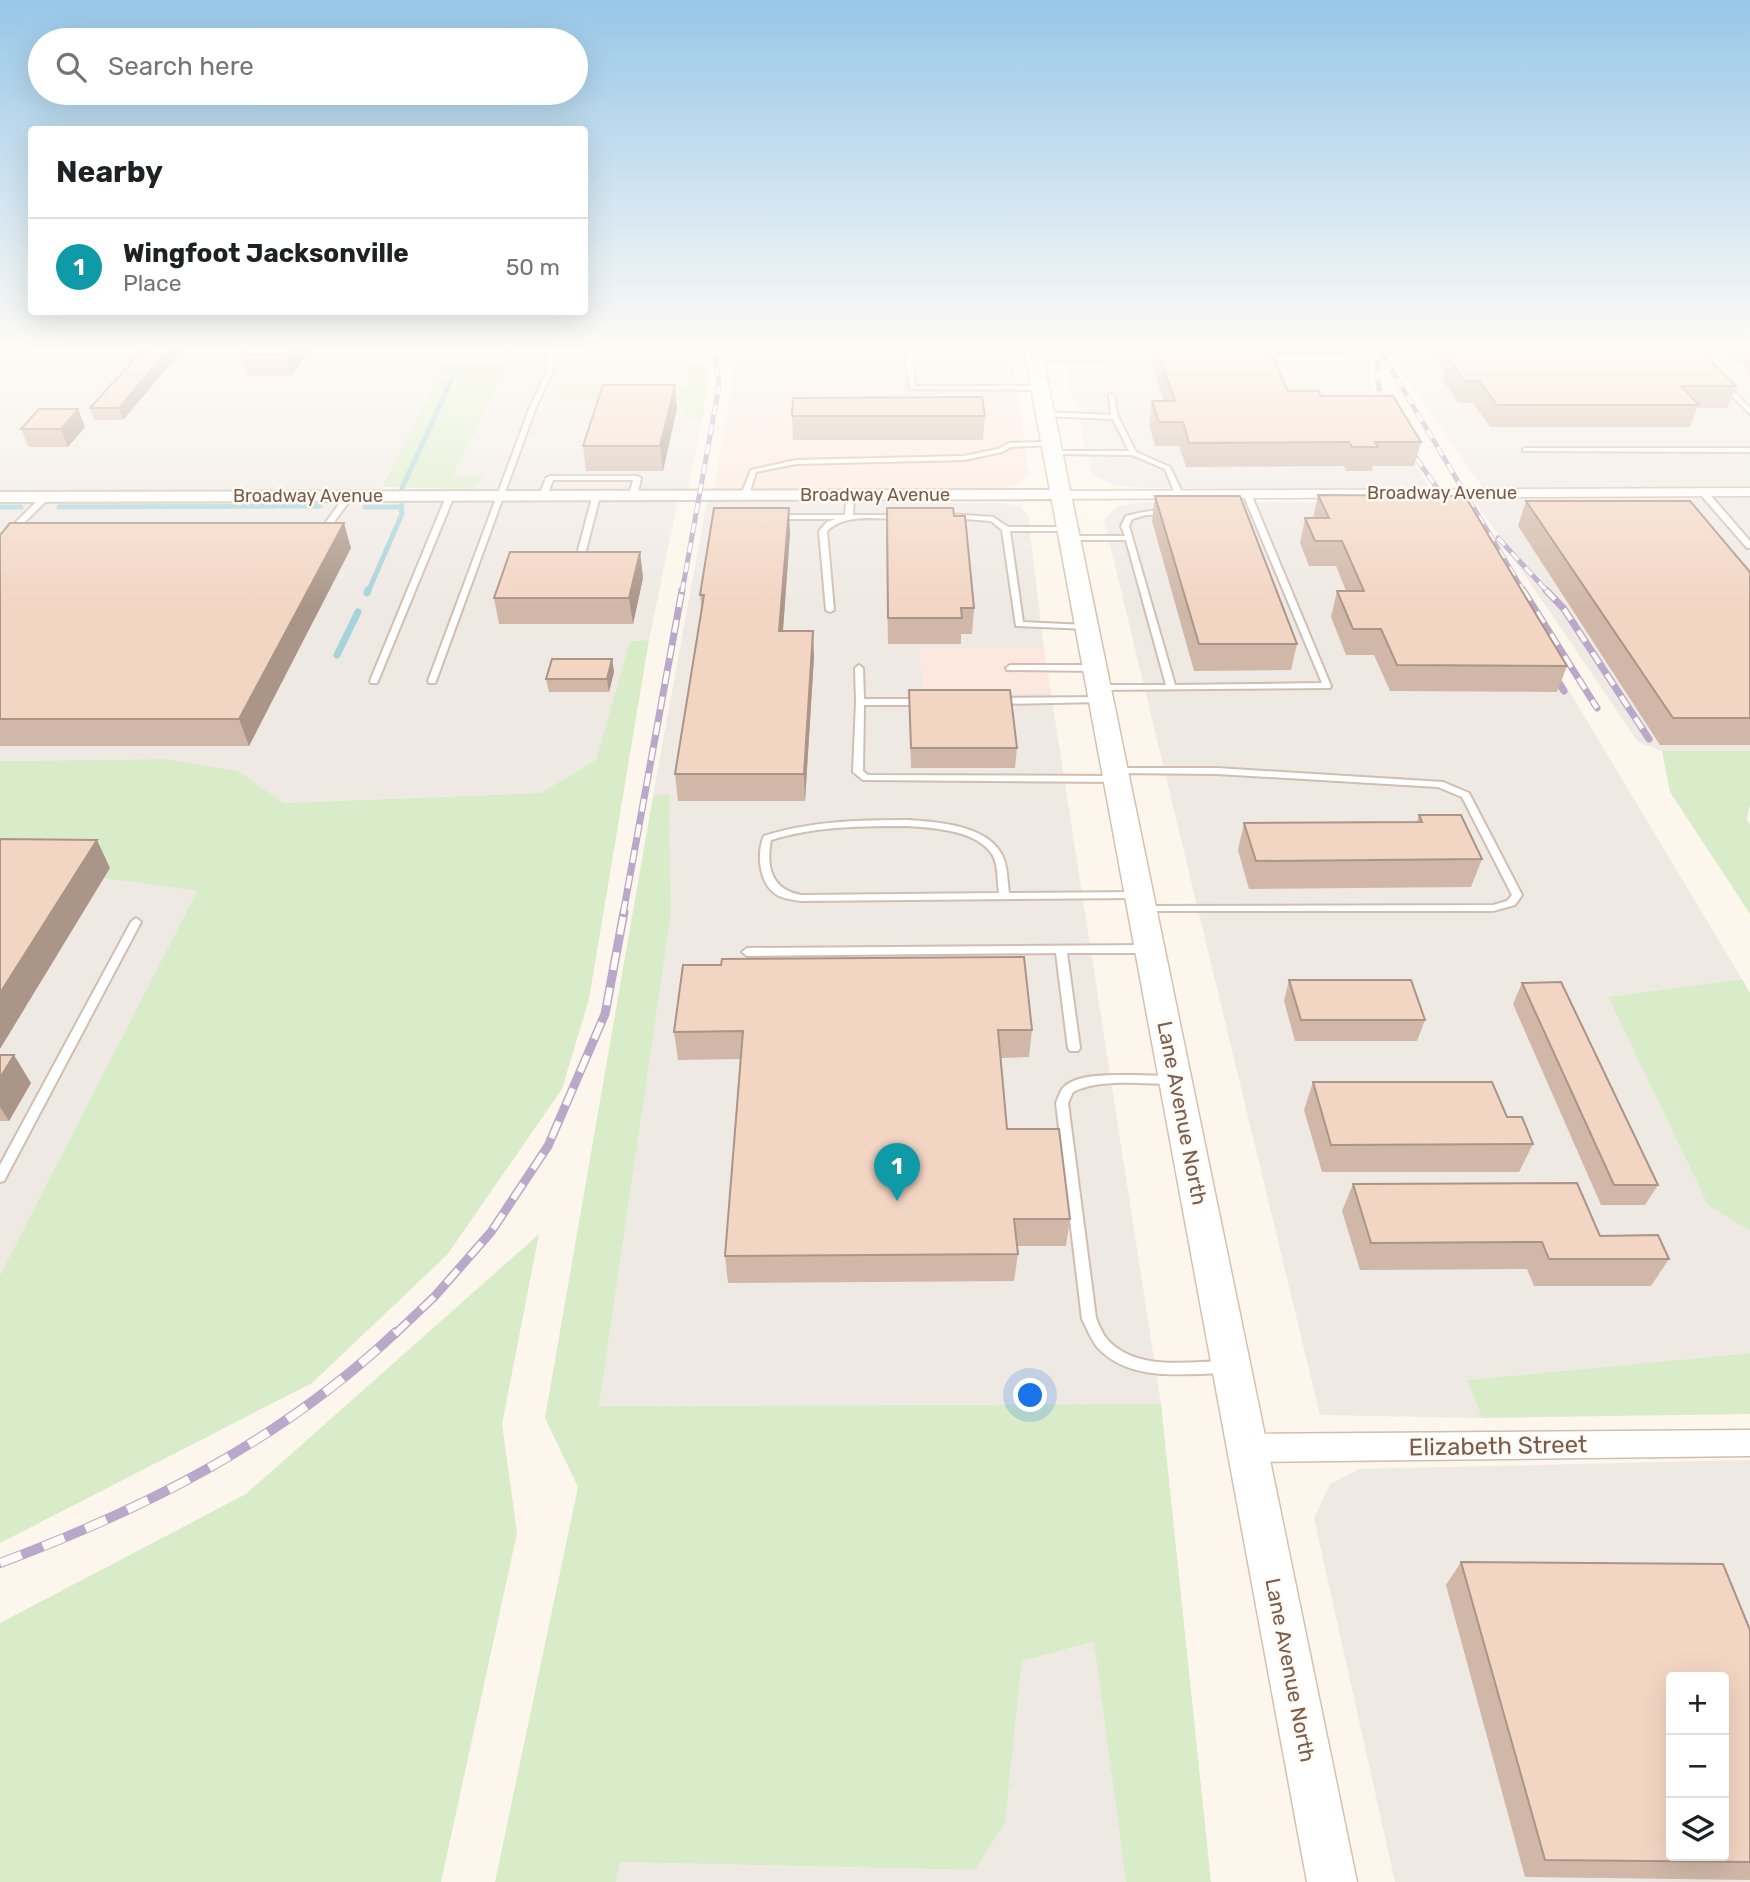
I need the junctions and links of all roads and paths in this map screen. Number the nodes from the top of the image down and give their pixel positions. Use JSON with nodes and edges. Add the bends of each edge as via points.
{"nodes":[{"id":1,"x":526,"y":432,"type":"edge"},
{"id":2,"x":1048,"y":432,"type":"edge"},
{"id":3,"x":1124,"y":432,"type":"edge"},
{"id":4,"x":1051,"y":449,"type":"junction"},
{"id":5,"x":1525,"y":450,"type":"dead end"},
{"id":6,"x":1750,"y":450,"type":"edge"},
{"id":7,"x":1133,"y":453,"type":"junction"},
{"id":8,"x":1703,"y":492,"type":"junction"},
{"id":9,"x":1750,"y":492,"type":"edge"},
{"id":10,"x":1179,"y":494,"type":"junction"},
{"id":11,"x":1247,"y":494,"type":"junction"},
{"id":12,"x":850,"y":495,"type":"junction"},
{"id":13,"x":1059,"y":495,"type":"junction"},
{"id":14,"x":349,"y":496,"type":"junction"},
{"id":15,"x":450,"y":496,"type":"junction"},
{"id":16,"x":500,"y":496,"type":"junction"},
{"id":17,"x":543,"y":496,"type":"junction"},
{"id":18,"x":596,"y":496,"type":"junction"},
{"id":19,"x":633,"y":496,"type":"junction"},
{"id":20,"x":0,"y":497,"type":"edge"},
{"id":21,"x":47,"y":497,"type":"junction"},
{"id":22,"x":752,"y":499,"type":"junction"},
{"id":23,"x":1241,"y":512,"type":"edge"},
{"id":24,"x":1254,"y":512,"type":"junction"},
{"id":25,"x":1172,"y":513,"type":"edge"},
{"id":26,"x":936,"y":516,"type":"edge"},
{"id":27,"x":768,"y":517,"type":"edge"},
{"id":28,"x":849,"y":517,"type":"junction"},
{"id":29,"x":911,"y":517,"type":"edge"},
{"id":30,"x":313,"y":527,"type":"edge"},
{"id":31,"x":1006,"y":529,"type":"junction"},
{"id":32,"x":13,"y":530,"type":"junction"},
{"id":33,"x":26,"y":530,"type":"edge"},
{"id":34,"x":1067,"y":533,"type":"junction"},
{"id":35,"x":1129,"y":538,"type":"junction"},
{"id":36,"x":0,"y":542,"type":"edge"},
{"id":37,"x":1750,"y":546,"type":"edge"},
{"id":38,"x":580,"y":558,"type":"edge"},
{"id":39,"x":830,"y":610,"type":"dead end"},
{"id":40,"x":1086,"y":627,"type":"junction"},
{"id":41,"x":859,"y":668,"type":"dead end"},
{"id":42,"x":1010,"y":668,"type":"dead end"},
{"id":43,"x":374,"y":681,"type":"dead end"},
{"id":44,"x":432,"y":681,"type":"dead end"},
{"id":45,"x":1097,"y":685,"type":"junction"},
{"id":46,"x":1171,"y":687,"type":"junction"},
{"id":47,"x":993,"y":701,"type":"edge"},
{"id":48,"x":860,"y":702,"type":"junction"},
{"id":49,"x":940,"y":702,"type":"edge"},
{"id":50,"x":1116,"y":775,"type":"junction"},
{"id":51,"x":1004,"y":896,"type":"junction"},
{"id":52,"x":1141,"y":902,"type":"junction"},
{"id":53,"x":136,"y":922,"type":"dead end"},
{"id":54,"x":1151,"y":949,"type":"junction"},
{"id":55,"x":1061,"y":950,"type":"junction"},
{"id":56,"x":747,"y":952,"type":"dead end"},
{"id":57,"x":1074,"y":1048,"type":"dead end"},
{"id":58,"x":1175,"y":1080,"type":"junction"},
{"id":59,"x":0,"y":1177,"type":"edge"},
{"id":60,"x":1230,"y":1367,"type":"junction"},
{"id":61,"x":1750,"y":1443,"type":"edge"},
{"id":62,"x":1246,"y":1448,"type":"junction"},
{"id":63,"x":1332,"y":1882,"type":"edge"}],
"edges":[{"from":1,"to":16,"type":"lane"},
{"from":2,"to":4,"type":"main road","name":"Lane Avenue North"},
{"from":3,"to":7,"type":"lane"},
{"from":4,"to":7,"type":"lane"},
{"from":4,"to":13,"type":"main road","name":"Lane Avenue North"},
{"from":4,"to":22,"type":"lane","via":[[1009,445],[964,458],[765,466],[753,471]]},
{"from":5,"to":6,"type":"lane"},
{"from":7,"to":10,"type":"lane","via":[[1168,468]]},
{"from":8,"to":9,"type":"street","name":"Broadway Avenue"},
{"from":8,"to":11,"type":"street","name":"Broadway Avenue"},
{"from":8,"to":37,"type":"lane"},
{"from":10,"to":11,"type":"street","name":"Broadway Avenue"},
{"from":10,"to":13,"type":"street","name":"Broadway Avenue"},
{"from":11,"to":24,"type":"lane"},
{"from":12,"to":13,"type":"street","name":"Broadway Avenue"},
{"from":12,"to":22,"type":"street","name":"Broadway Avenue"},
{"from":12,"to":28,"type":"lane"},
{"from":13,"to":34,"type":"main road","name":"Lane Avenue North"},
{"from":14,"to":15,"type":"street","name":"Broadway Avenue"},
{"from":14,"to":21,"type":"street","name":"Broadway Avenue"},
{"from":14,"to":30,"type":"lane","via":[[326,527]]},
{"from":15,"to":16,"type":"street","name":"Broadway Avenue"},
{"from":15,"to":43,"type":"lane"},
{"from":16,"to":17,"type":"street","name":"Broadway Avenue"},
{"from":16,"to":44,"type":"lane"},
{"from":17,"to":18,"type":"street","name":"Broadway Avenue"},
{"from":17,"to":19,"type":"lane","via":[[550,478],[637,478]]},
{"from":18,"to":19,"type":"street","name":"Broadway Avenue"},
{"from":18,"to":38,"type":"lane"},
{"from":19,"to":22,"type":"street","name":"Broadway Avenue"},
{"from":20,"to":21,"type":"street","name":"Broadway Avenue"},
{"from":21,"to":32,"type":"lane"},
{"from":23,"to":24,"type":"lane"},
{"from":24,"to":46,"type":"lane","via":[[1327,685]]},
{"from":25,"to":35,"type":"lane","via":[[1129,518],[1125,526]]},
{"from":26,"to":31,"type":"lane","via":[[977,516],[993,519]]},
{"from":27,"to":28,"type":"lane"},
{"from":28,"to":29,"type":"lane"},
{"from":28,"to":39,"type":"lane","via":[[823,531]]},
{"from":31,"to":34,"type":"lane"},
{"from":31,"to":40,"type":"lane","via":[[1019,624]]},
{"from":32,"to":33,"type":"lane"},
{"from":32,"to":36,"type":"lane"},
{"from":34,"to":35,"type":"lane"},
{"from":34,"to":40,"type":"main road","name":"Lane Avenue North"},
{"from":35,"to":46,"type":"lane"},
{"from":40,"to":45,"type":"main road","name":"Lane Avenue North"},
{"from":41,"to":48,"type":"lane"},
{"from":42,"to":45,"type":"lane"},
{"from":45,"to":46,"type":"lane"},
{"from":45,"to":47,"type":"lane"},
{"from":45,"to":50,"type":"main road","name":"Lane Avenue North"},
{"from":48,"to":49,"type":"lane"},
{"from":48,"to":50,"type":"lane","via":[[858,772],[866,778]]},
{"from":50,"to":52,"type":"main road","name":"Lane Avenue North"},
{"from":50,"to":52,"type":"lane","via":[[1217,771],[1440,784],[1466,795],[1517,895],[1511,903],[1493,908]]},
{"from":51,"to":51,"type":"lane","via":[[801,898],[779,891],[766,871],[763,851],[766,838],[785,830],[881,824],[946,826],[985,841],[997,852]]},
{"from":51,"to":52,"type":"lane"},
{"from":52,"to":54,"type":"main road","name":"Lane Avenue North"},
{"from":53,"to":59,"type":"lane"},
{"from":54,"to":55,"type":"lane"},
{"from":54,"to":58,"type":"main road","name":"Lane Avenue North"},
{"from":55,"to":56,"type":"lane"},
{"from":55,"to":57,"type":"lane"},
{"from":58,"to":60,"type":"main road","name":"Lane Avenue North"},
{"from":58,"to":60,"type":"lane","via":[[1085,1082],[1065,1094],[1062,1103],[1089,1319],[1102,1343],[1141,1367]]},
{"from":60,"to":62,"type":"main road","name":"Lane Avenue North"},
{"from":61,"to":62,"type":"street","name":"Elizabeth Street"},
{"from":62,"to":63,"type":"main road","name":"Lane Avenue North"}]}
